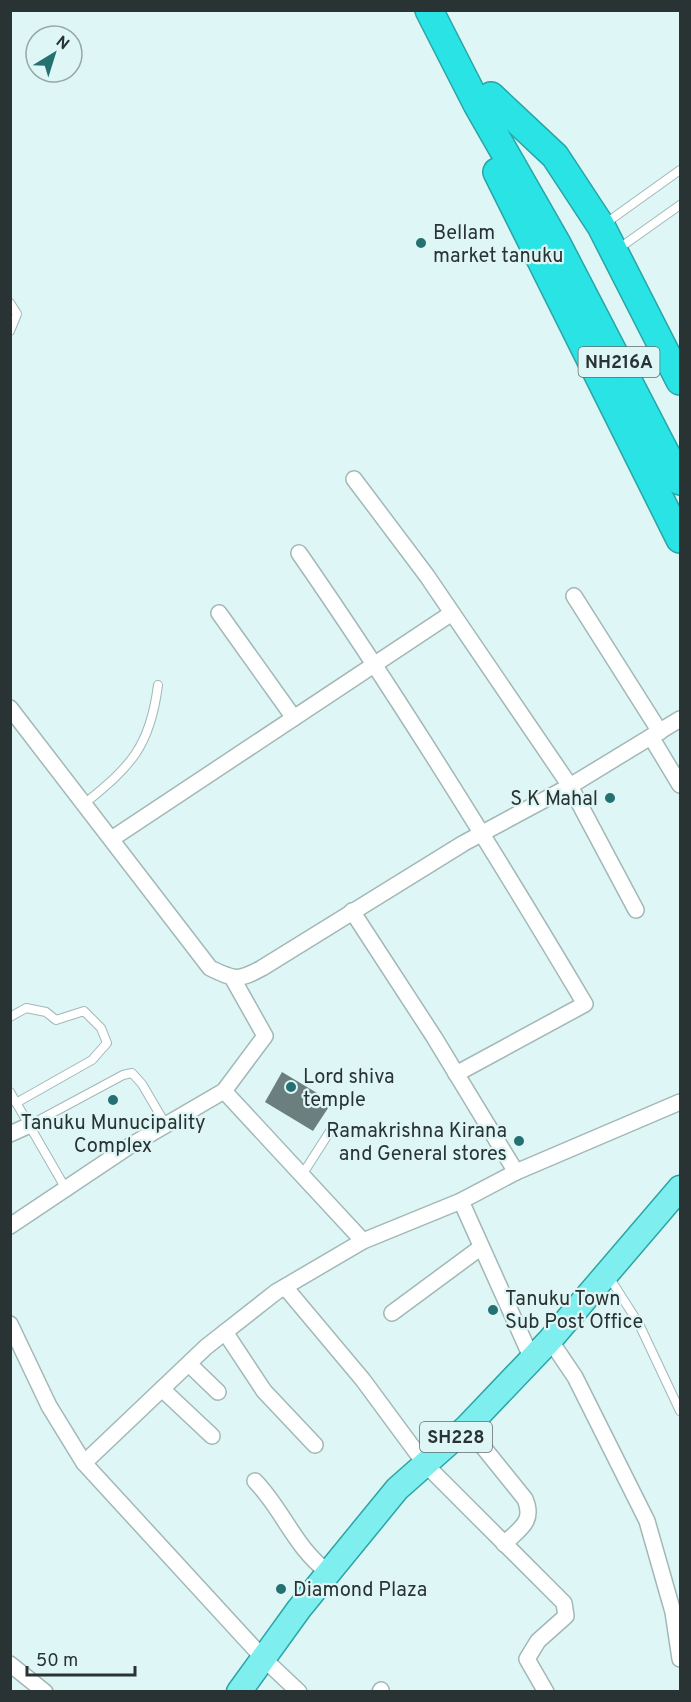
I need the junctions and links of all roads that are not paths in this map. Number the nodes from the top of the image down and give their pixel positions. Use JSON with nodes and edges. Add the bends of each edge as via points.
{"nodes":[{"id":1,"x":429,"y":10,"type":"edge"},
{"id":2,"x":449,"y":10,"type":"edge"},
{"id":3,"x":484,"y":100,"type":"junction"},
{"id":4,"x":681,"y":170,"type":"edge"},
{"id":5,"x":681,"y":205,"type":"edge"},
{"id":6,"x":601,"y":226,"type":"junction"},
{"id":7,"x":614,"y":251,"type":"junction"},
{"id":8,"x":10,"y":303,"type":"edge"},
{"id":9,"x":10,"y":331,"type":"edge"},
{"id":10,"x":681,"y":381,"type":"edge"},
{"id":11,"x":681,"y":442,"type":"edge"},
{"id":12,"x":354,"y":479,"type":"dead end"},
{"id":13,"x":681,"y":481,"type":"edge"},
{"id":14,"x":681,"y":539,"type":"edge"},
{"id":15,"x":299,"y":553,"type":"dead end"},
{"id":16,"x":574,"y":596,"type":"dead end"},
{"id":17,"x":219,"y":613,"type":"dead end"},
{"id":18,"x":452,"y":613,"type":"junction"},
{"id":19,"x":376,"y":665,"type":"junction"},
{"id":20,"x":158,"y":685,"type":"dead end"},
{"id":21,"x":10,"y":708,"type":"edge"},
{"id":22,"x":294,"y":718,"type":"junction"},
{"id":23,"x":681,"y":719,"type":"edge"},
{"id":24,"x":656,"y":734,"type":"junction"},
{"id":25,"x":681,"y":785,"type":"edge"},
{"id":26,"x":570,"y":786,"type":"junction"},
{"id":27,"x":84,"y":804,"type":"junction"},
{"id":28,"x":483,"y":833,"type":"junction"},
{"id":29,"x":113,"y":838,"type":"junction"},
{"id":30,"x":636,"y":910,"type":"dead end"},
{"id":31,"x":352,"y":911,"type":"junction"},
{"id":32,"x":233,"y":979,"type":"junction"},
{"id":33,"x":10,"y":1017,"type":"edge"},
{"id":34,"x":456,"y":1074,"type":"junction"},
{"id":35,"x":224,"y":1091,"type":"junction"},
{"id":36,"x":10,"y":1092,"type":"edge"},
{"id":37,"x":681,"y":1102,"type":"edge"},
{"id":38,"x":16,"y":1103,"type":"junction"},
{"id":39,"x":30,"y":1125,"type":"junction"},
{"id":40,"x":166,"y":1125,"type":"junction"},
{"id":41,"x":334,"y":1125,"type":"dead end"},
{"id":42,"x":10,"y":1134,"type":"edge"},
{"id":43,"x":516,"y":1172,"type":"junction"},
{"id":44,"x":303,"y":1175,"type":"junction"},
{"id":45,"x":681,"y":1188,"type":"edge"},
{"id":46,"x":66,"y":1189,"type":"junction"},
{"id":47,"x":461,"y":1202,"type":"junction"},
{"id":48,"x":10,"y":1226,"type":"edge"},
{"id":49,"x":363,"y":1240,"type":"junction"},
{"id":50,"x":480,"y":1248,"type":"junction"},
{"id":51,"x":607,"y":1273,"type":"junction"},
{"id":52,"x":285,"y":1287,"type":"junction"},
{"id":53,"x":392,"y":1313,"type":"dead end"},
{"id":54,"x":10,"y":1324,"type":"edge"},
{"id":55,"x":225,"y":1332,"type":"junction"},
{"id":56,"x":550,"y":1340,"type":"junction"},
{"id":57,"x":532,"y":1359,"type":"junction"},
{"id":58,"x":189,"y":1364,"type":"junction"},
{"id":59,"x":162,"y":1389,"type":"junction"},
{"id":60,"x":218,"y":1392,"type":"dead end"},
{"id":61,"x":681,"y":1411,"type":"edge"},
{"id":62,"x":467,"y":1427,"type":"junction"},
{"id":63,"x":212,"y":1436,"type":"dead end"},
{"id":64,"x":315,"y":1445,"type":"dead end"},
{"id":65,"x":84,"y":1463,"type":"junction"},
{"id":66,"x":424,"y":1464,"type":"junction"},
{"id":67,"x":255,"y":1480,"type":"dead end"},
{"id":68,"x":504,"y":1544,"type":"junction"},
{"id":69,"x":329,"y":1573,"type":"junction"},
{"id":70,"x":679,"y":1636,"type":"edge"},
{"id":71,"x":264,"y":1659,"type":"junction"},
{"id":72,"x":681,"y":1659,"type":"edge"},
{"id":73,"x":10,"y":1664,"type":"edge"},
{"id":74,"x":45,"y":1692,"type":"edge"},
{"id":75,"x":239,"y":1692,"type":"edge"},
{"id":76,"x":299,"y":1692,"type":"edge"},
{"id":77,"x":546,"y":1692,"type":"edge"}],
"edges":[{"from":1,"to":3,"type":"highway","number":"NH216A"},
{"from":2,"to":3,"type":"highway","number":"NH216A"},
{"from":3,"to":6,"type":"highway","via":[[555,156]]},
{"from":3,"to":11,"type":"highway","number":"NH216A","via":[[570,233]]},
{"from":3,"to":13,"type":"highway","number":"NH216A"},
{"from":3,"to":14,"type":"highway","via":[[491,160]]},
{"from":4,"to":6,"type":"lane"},
{"from":5,"to":7,"type":"lane"},
{"from":6,"to":7,"type":"highway"},
{"from":7,"to":10,"type":"highway"},
{"from":8,"to":9,"type":"lane","via":[[17,314]]},
{"from":12,"to":18,"type":"street"},
{"from":15,"to":19,"type":"street"},
{"from":16,"to":24,"type":"street"},
{"from":17,"to":22,"type":"street"},
{"from":18,"to":19,"type":"street"},
{"from":18,"to":26,"type":"street"},
{"from":19,"to":22,"type":"street"},
{"from":19,"to":28,"type":"street"},
{"from":20,"to":27,"type":"lane","via":[[154,716],[139,752],[118,777]]},
{"from":21,"to":27,"type":"street"},
{"from":22,"to":29,"type":"street"},
{"from":23,"to":24,"type":"street"},
{"from":24,"to":25,"type":"street"},
{"from":24,"to":26,"type":"street"},
{"from":26,"to":28,"type":"street"},
{"from":26,"to":30,"type":"street"},
{"from":27,"to":29,"type":"street"},
{"from":28,"to":31,"type":"street"},
{"from":28,"to":34,"type":"street","via":[[585,1004]]},
{"from":29,"to":32,"type":"street","via":[[210,968]]},
{"from":31,"to":32,"type":"street","via":[[262,968]]},
{"from":31,"to":34,"type":"street"},
{"from":32,"to":35,"type":"street","via":[[265,1036]]},
{"from":33,"to":38,"type":"lane","via":[[26,1008],[46,1012],[56,1020],[84,1011],[101,1028],[107,1043],[92,1060]]},
{"from":34,"to":43,"type":"street"},
{"from":35,"to":40,"type":"street"},
{"from":35,"to":44,"type":"street"},
{"from":36,"to":38,"type":"lane"},
{"from":37,"to":43,"type":"street"},
{"from":38,"to":39,"type":"lane"},
{"from":39,"to":40,"type":"lane","via":[[132,1073]]},
{"from":39,"to":42,"type":"street"},
{"from":39,"to":46,"type":"lane"},
{"from":40,"to":46,"type":"street"},
{"from":41,"to":44,"type":"lane"},
{"from":43,"to":47,"type":"street"},
{"from":44,"to":49,"type":"street"},
{"from":45,"to":51,"type":"main road","number":"SH228"},
{"from":46,"to":48,"type":"street"},
{"from":47,"to":49,"type":"street"},
{"from":47,"to":50,"type":"street"},
{"from":49,"to":52,"type":"street"},
{"from":50,"to":53,"type":"street"},
{"from":50,"to":57,"type":"street"},
{"from":51,"to":56,"type":"main road","number":"SH228"},
{"from":51,"to":61,"type":"lane","via":[[639,1324]]},
{"from":52,"to":55,"type":"street"},
{"from":52,"to":66,"type":"street","via":[[363,1380]]},
{"from":54,"to":65,"type":"street","via":[[49,1406]]},
{"from":55,"to":58,"type":"street"},
{"from":55,"to":64,"type":"street","via":[[264,1390]]},
{"from":56,"to":57,"type":"main road","number":"SH228"},
{"from":56,"to":70,"type":"street","via":[[575,1377],[647,1521]]},
{"from":57,"to":62,"type":"main road","number":"SH228"},
{"from":58,"to":59,"type":"street"},
{"from":58,"to":60,"type":"street"},
{"from":59,"to":63,"type":"street"},
{"from":59,"to":65,"type":"street"},
{"from":62,"to":66,"type":"main road","number":"SH228"},
{"from":62,"to":68,"type":"street","via":[[531,1511],[528,1520]]},
{"from":65,"to":71,"type":"street"},
{"from":66,"to":68,"type":"street"},
{"from":66,"to":69,"type":"main road","number":"SH228","via":[[397,1489]]},
{"from":67,"to":69,"type":"street","via":[[271,1497],[297,1541]]},
{"from":68,"to":77,"type":"street","via":[[564,1603],[566,1616],[538,1641],[527,1659]]},
{"from":69,"to":71,"type":"main road","number":"SH228"},
{"from":70,"to":72,"type":"street"},
{"from":71,"to":75,"type":"main road","number":"SH228"},
{"from":71,"to":76,"type":"street"},
{"from":73,"to":74,"type":"street"}]}
